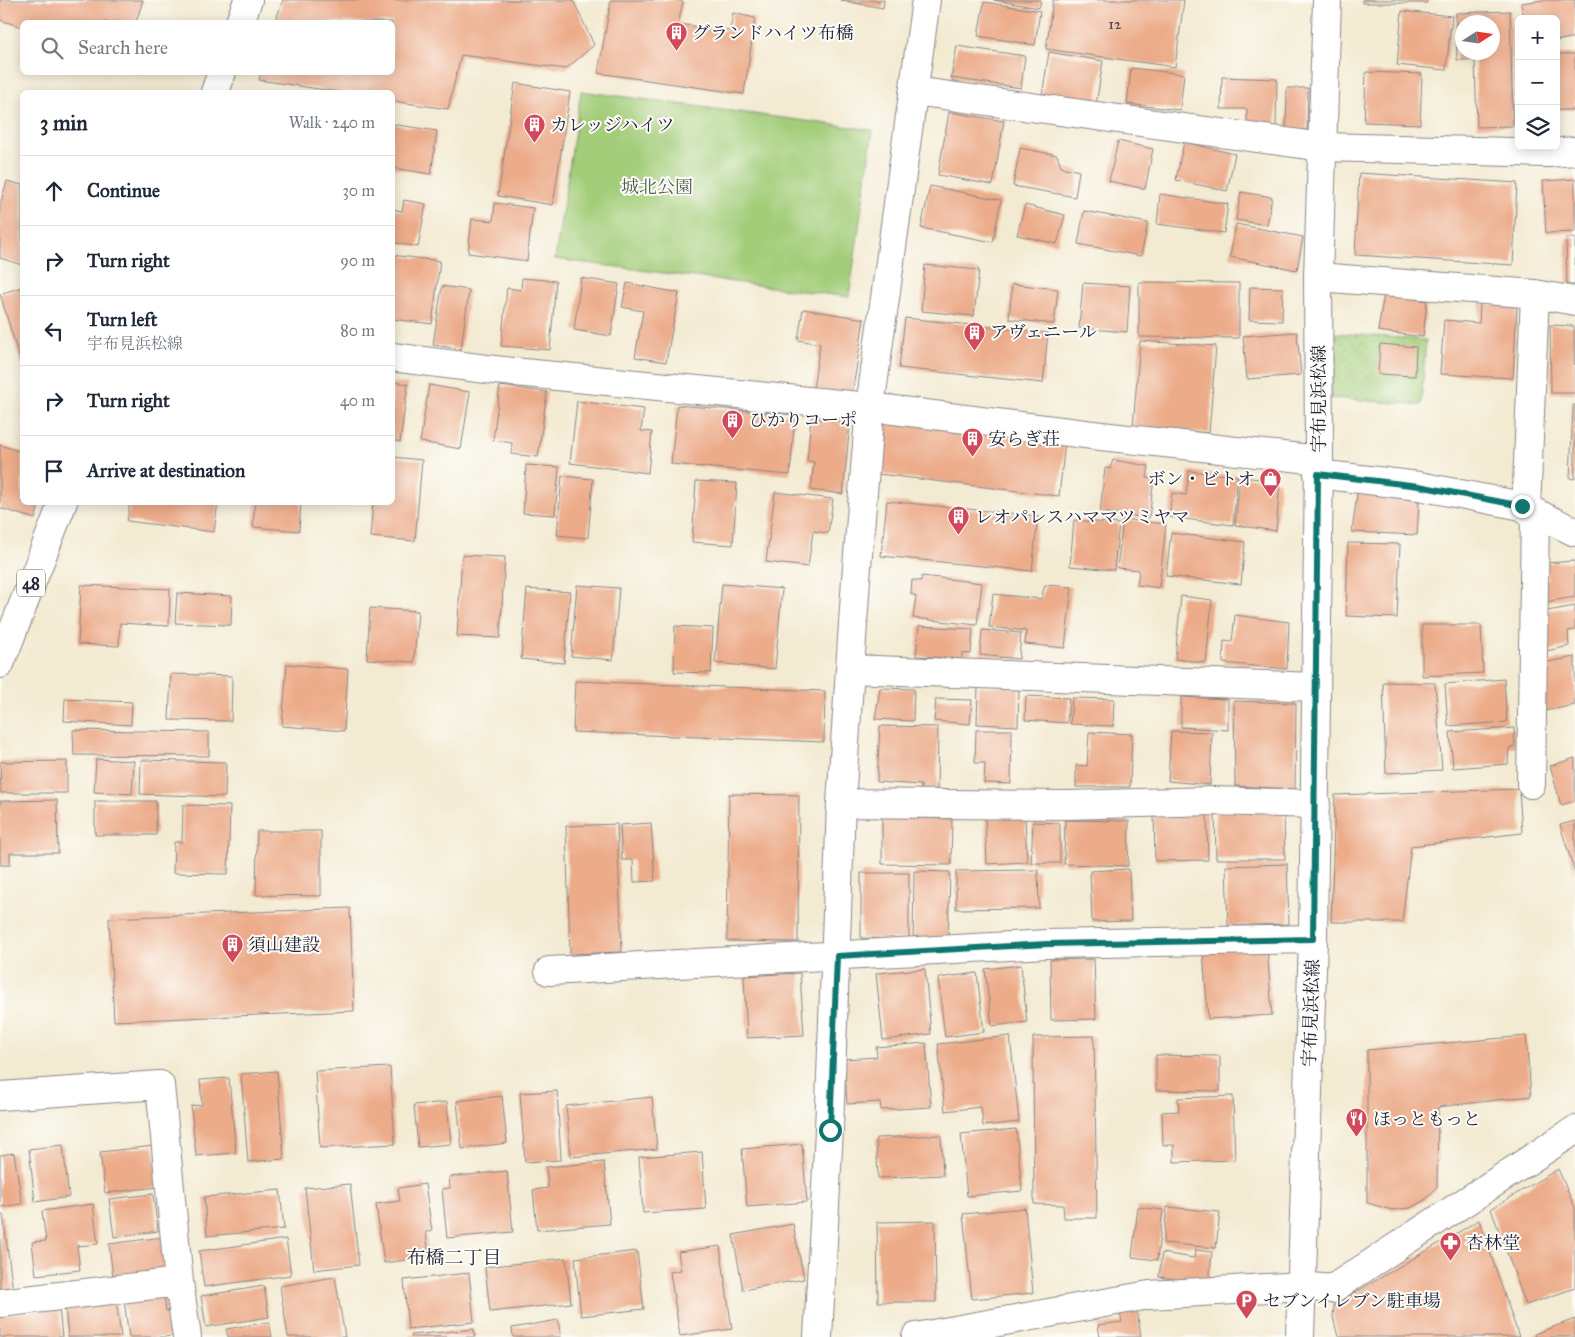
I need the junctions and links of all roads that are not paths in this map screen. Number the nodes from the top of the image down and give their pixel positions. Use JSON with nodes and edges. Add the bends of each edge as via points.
{"nodes":[{"id":1,"x":248,"y":0,"type":"edge"},
{"id":2,"x":926,"y":0,"type":"edge"},
{"id":3,"x":1327,"y":0,"type":"edge"},
{"id":4,"x":241,"y":20,"type":"edge"},
{"id":5,"x":221,"y":75,"type":"edge"},
{"id":6,"x":216,"y":90,"type":"edge"},
{"id":7,"x":914,"y":91,"type":"junction"},
{"id":8,"x":1324,"y":147,"type":"junction"},
{"id":9,"x":1575,"y":151,"type":"edge"},
{"id":10,"x":1318,"y":276,"type":"junction"},
{"id":11,"x":1535,"y":294,"type":"junction"},
{"id":12,"x":1575,"y":301,"type":"edge"},
{"id":13,"x":395,"y":357,"type":"edge"},
{"id":14,"x":870,"y":407,"type":"junction"},
{"id":15,"x":1319,"y":467,"type":"junction"},
{"id":16,"x":62,"y":505,"type":"edge"},
{"id":17,"x":1531,"y":512,"type":"junction"},
{"id":18,"x":1575,"y":532,"type":"edge"},
{"id":19,"x":0,"y":664,"type":"edge"},
{"id":20,"x":850,"y":669,"type":"junction"},
{"id":21,"x":1316,"y":687,"type":"junction"},
{"id":22,"x":1531,"y":784,"type":"dead end"},
{"id":23,"x":842,"y":803,"type":"junction"},
{"id":24,"x":1316,"y":804,"type":"junction"},
{"id":25,"x":1313,"y":939,"type":"junction"},
{"id":26,"x":837,"y":956,"type":"junction"},
{"id":27,"x":549,"y":971,"type":"dead end"},
{"id":28,"x":0,"y":1096,"type":"edge"},
{"id":29,"x":1575,"y":1130,"type":"edge"},
{"id":30,"x":178,"y":1282,"type":"junction"},
{"id":31,"x":1301,"y":1286,"type":"junction"},
{"id":32,"x":0,"y":1303,"type":"edge"},
{"id":33,"x":187,"y":1337,"type":"edge"},
{"id":34,"x":818,"y":1337,"type":"edge"},
{"id":35,"x":916,"y":1337,"type":"edge"},
{"id":36,"x":1300,"y":1337,"type":"edge"}],
"edges":[{"from":1,"to":4,"type":"street"},
{"from":2,"to":7,"type":"street"},
{"from":3,"to":8,"type":"street","name":"宇布見浜松線"},
{"from":5,"to":6,"type":"street"},
{"from":7,"to":8,"type":"street"},
{"from":7,"to":14,"type":"street"},
{"from":8,"to":9,"type":"street"},
{"from":8,"to":10,"type":"street","name":"宇布見浜松線"},
{"from":10,"to":11,"type":"street"},
{"from":10,"to":15,"type":"street","name":"宇布見浜松線"},
{"from":11,"to":12,"type":"street"},
{"from":11,"to":17,"type":"street"},
{"from":13,"to":14,"type":"street"},
{"from":14,"to":15,"type":"street"},
{"from":14,"to":20,"type":"street"},
{"from":15,"to":17,"type":"street","via":[[1522,506]]},
{"from":15,"to":21,"type":"street","name":"宇布見浜松線"},
{"from":16,"to":19,"type":"street","number":"48"},
{"from":17,"to":18,"type":"street"},
{"from":17,"to":22,"type":"street"},
{"from":20,"to":21,"type":"street"},
{"from":20,"to":23,"type":"street"},
{"from":21,"to":24,"type":"street","name":"宇布見浜松線"},
{"from":23,"to":24,"type":"street","via":[[1214,801]]},
{"from":23,"to":26,"type":"street"},
{"from":24,"to":25,"type":"street","name":"宇布見浜松線"},
{"from":25,"to":26,"type":"street","via":[[1047,944]]},
{"from":25,"to":31,"type":"street","name":"宇布見浜松線"},
{"from":26,"to":27,"type":"street"},
{"from":26,"to":34,"type":"street"},
{"from":28,"to":30,"type":"street","via":[[160,1085]]},
{"from":29,"to":31,"type":"street","via":[[1332,1289]]},
{"from":30,"to":32,"type":"street"},
{"from":30,"to":33,"type":"street"},
{"from":31,"to":35,"type":"street","via":[[1150,1295]]},
{"from":31,"to":36,"type":"street","name":"宇布見浜松線"}]}
